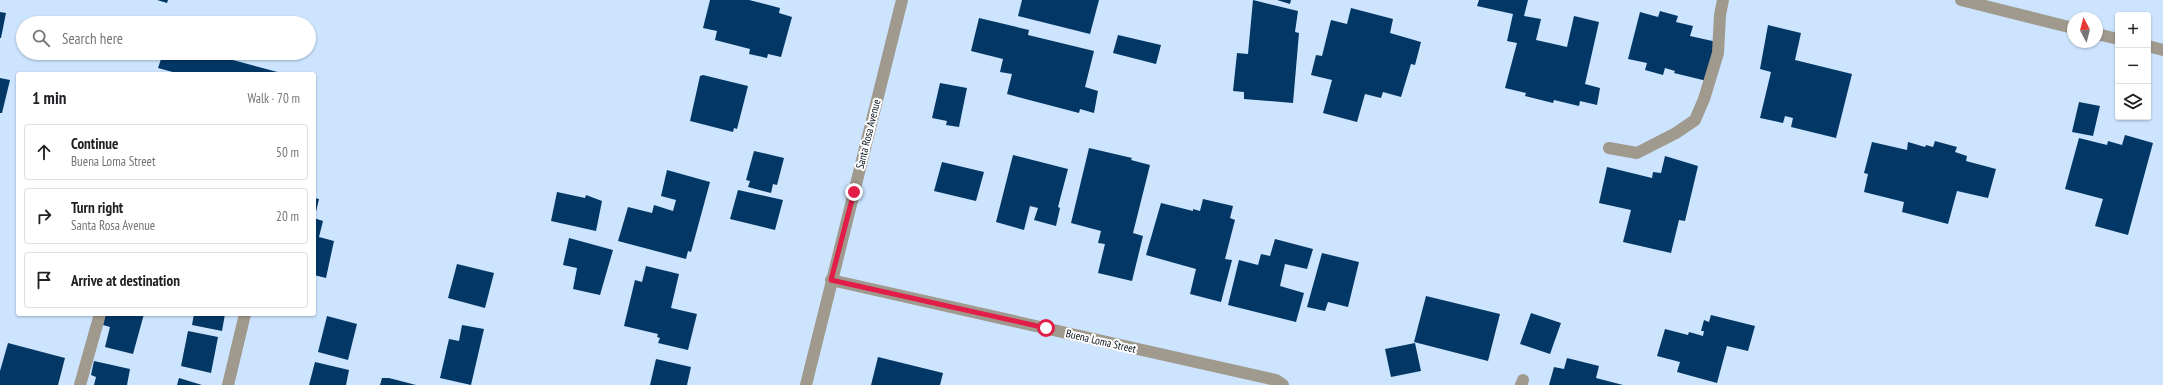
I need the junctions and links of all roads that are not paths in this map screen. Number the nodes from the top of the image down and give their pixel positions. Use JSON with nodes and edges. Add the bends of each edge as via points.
{"nodes":[{"id":1,"x":902,"y":0,"type":"edge"},
{"id":2,"x":1724,"y":0,"type":"edge"},
{"id":3,"x":1961,"y":0,"type":"edge"},
{"id":4,"x":2067,"y":26,"type":"edge"},
{"id":5,"x":2103,"y":35,"type":"edge"},
{"id":6,"x":2115,"y":38,"type":"edge"},
{"id":7,"x":2151,"y":47,"type":"edge"},
{"id":8,"x":2163,"y":50,"type":"edge"},
{"id":9,"x":1609,"y":148,"type":"dead end"},
{"id":10,"x":831,"y":280,"type":"junction"},
{"id":11,"x":99,"y":316,"type":"edge"},
{"id":12,"x":245,"y":316,"type":"edge"},
{"id":13,"x":1280,"y":382,"type":"edge"},
{"id":14,"x":80,"y":385,"type":"edge"},
{"id":15,"x":228,"y":385,"type":"edge"},
{"id":16,"x":806,"y":385,"type":"edge"}],
"edges":[{"from":1,"to":10,"type":"street","name":"Santa Rosa Avenue"},
{"from":2,"to":9,"type":"street","via":[[1720,15],[1718,53],[1695,120],[1676,134],[1637,153]]},
{"from":3,"to":4,"type":"street"},
{"from":5,"to":6,"type":"street"},
{"from":7,"to":8,"type":"street"},
{"from":10,"to":13,"type":"street","name":"Buena Loma Street"},
{"from":10,"to":16,"type":"street","name":"Santa Rosa Avenue"},
{"from":11,"to":14,"type":"street"},
{"from":12,"to":15,"type":"street"}]}
